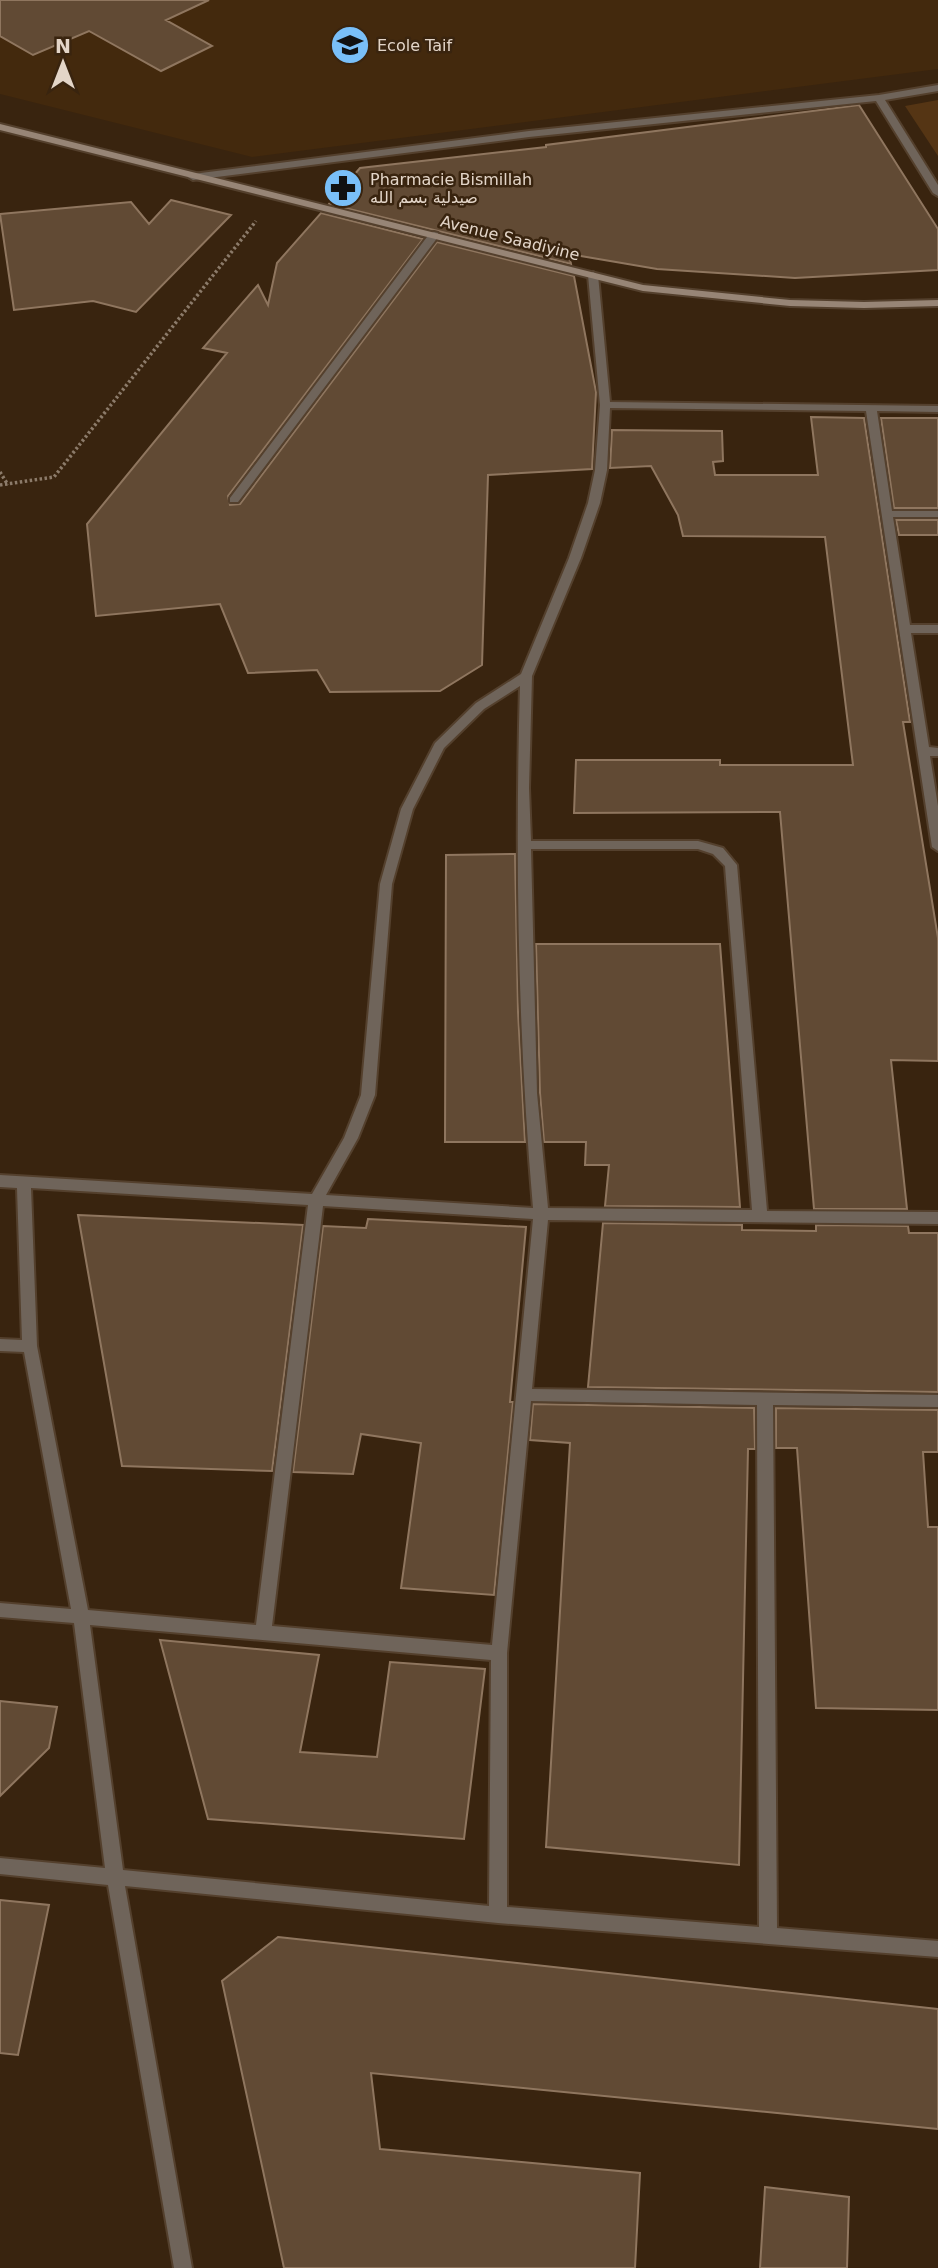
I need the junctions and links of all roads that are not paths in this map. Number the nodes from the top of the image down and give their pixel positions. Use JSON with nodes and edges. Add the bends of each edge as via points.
{"nodes":[{"id":1,"x":938,"y":88,"type":"edge"},
{"id":2,"x":879,"y":98,"type":"junction"},
{"id":3,"x":0,"y":127,"type":"edge"},
{"id":4,"x":193,"y":177,"type":"junction"},
{"id":5,"x":938,"y":193,"type":"edge"},
{"id":6,"x":434,"y":235,"type":"junction"},
{"id":7,"x":593,"y":275,"type":"junction"},
{"id":8,"x":938,"y":303,"type":"edge"},
{"id":9,"x":605,"y":405,"type":"junction"},
{"id":10,"x":871,"y":408,"type":"junction"},
{"id":11,"x":938,"y":409,"type":"edge"},
{"id":12,"x":234,"y":500,"type":"dead end"},
{"id":13,"x":887,"y":514,"type":"junction"},
{"id":14,"x":938,"y":514,"type":"edge"},
{"id":15,"x":905,"y":629,"type":"junction"},
{"id":16,"x":938,"y":629,"type":"edge"},
{"id":17,"x":526,"y":676,"type":"junction"},
{"id":18,"x":923,"y":751,"type":"junction"},
{"id":19,"x":938,"y":752,"type":"edge"},
{"id":20,"x":524,"y":845,"type":"junction"},
{"id":21,"x":938,"y":847,"type":"edge"},
{"id":22,"x":0,"y":1181,"type":"edge"},
{"id":23,"x":24,"y":1182,"type":"junction"},
{"id":24,"x":316,"y":1201,"type":"junction"},
{"id":25,"x":541,"y":1214,"type":"junction"},
{"id":26,"x":760,"y":1216,"type":"junction"},
{"id":27,"x":938,"y":1218,"type":"edge"},
{"id":28,"x":0,"y":1345,"type":"edge"},
{"id":29,"x":30,"y":1346,"type":"junction"},
{"id":30,"x":524,"y":1395,"type":"junction"},
{"id":31,"x":765,"y":1398,"type":"junction"},
{"id":32,"x":938,"y":1401,"type":"edge"},
{"id":33,"x":0,"y":1610,"type":"edge"},
{"id":34,"x":81,"y":1617,"type":"junction"},
{"id":35,"x":263,"y":1634,"type":"junction"},
{"id":36,"x":499,"y":1653,"type":"junction"},
{"id":37,"x":0,"y":1866,"type":"edge"},
{"id":38,"x":115,"y":1877,"type":"junction"},
{"id":39,"x":498,"y":1915,"type":"junction"},
{"id":40,"x":768,"y":1935,"type":"junction"},
{"id":41,"x":938,"y":1949,"type":"edge"},
{"id":42,"x":183,"y":2268,"type":"edge"}],
"edges":[{"from":1,"to":2,"type":"street"},
{"from":2,"to":4,"type":"street","via":[[529,134]]},
{"from":2,"to":5,"type":"street"},
{"from":3,"to":4,"type":"main road","name":"Avenue Saadiyine"},
{"from":4,"to":6,"type":"main road","name":"Avenue Saadiyine"},
{"from":6,"to":7,"type":"main road","name":"Avenue Saadiyine"},
{"from":6,"to":12,"type":"street"},
{"from":7,"to":8,"type":"main road","name":"Avenue Saadiyine","via":[[643,288],[729,300],[891,306]]},
{"from":7,"to":9,"type":"street"},
{"from":9,"to":10,"type":"street"},
{"from":9,"to":17,"type":"street","via":[[604,449],[594,503]]},
{"from":10,"to":11,"type":"street"},
{"from":10,"to":13,"type":"street"},
{"from":13,"to":14,"type":"street"},
{"from":13,"to":15,"type":"street"},
{"from":15,"to":16,"type":"street"},
{"from":15,"to":18,"type":"street"},
{"from":17,"to":20,"type":"street"},
{"from":17,"to":24,"type":"street","via":[[480,705],[439,746],[407,809],[386,884],[368,1095],[351,1138]]},
{"from":18,"to":19,"type":"street"},
{"from":18,"to":21,"type":"street"},
{"from":20,"to":25,"type":"street","via":[[530,1093]]},
{"from":20,"to":26,"type":"street","via":[[698,845],[718,851],[732,865]]},
{"from":22,"to":23,"type":"street"},
{"from":23,"to":24,"type":"street"},
{"from":23,"to":29,"type":"street"},
{"from":24,"to":25,"type":"street"},
{"from":24,"to":35,"type":"street"},
{"from":25,"to":26,"type":"street"},
{"from":25,"to":30,"type":"street"},
{"from":26,"to":27,"type":"street"},
{"from":28,"to":29,"type":"street"},
{"from":29,"to":34,"type":"street"},
{"from":30,"to":31,"type":"street"},
{"from":30,"to":36,"type":"street"},
{"from":31,"to":32,"type":"street"},
{"from":31,"to":40,"type":"street"},
{"from":33,"to":34,"type":"street"},
{"from":34,"to":35,"type":"street"},
{"from":34,"to":38,"type":"street"},
{"from":35,"to":36,"type":"street"},
{"from":36,"to":39,"type":"street"},
{"from":37,"to":38,"type":"street"},
{"from":38,"to":39,"type":"street"},
{"from":38,"to":42,"type":"street"},
{"from":39,"to":40,"type":"street"},
{"from":40,"to":41,"type":"street"}]}
